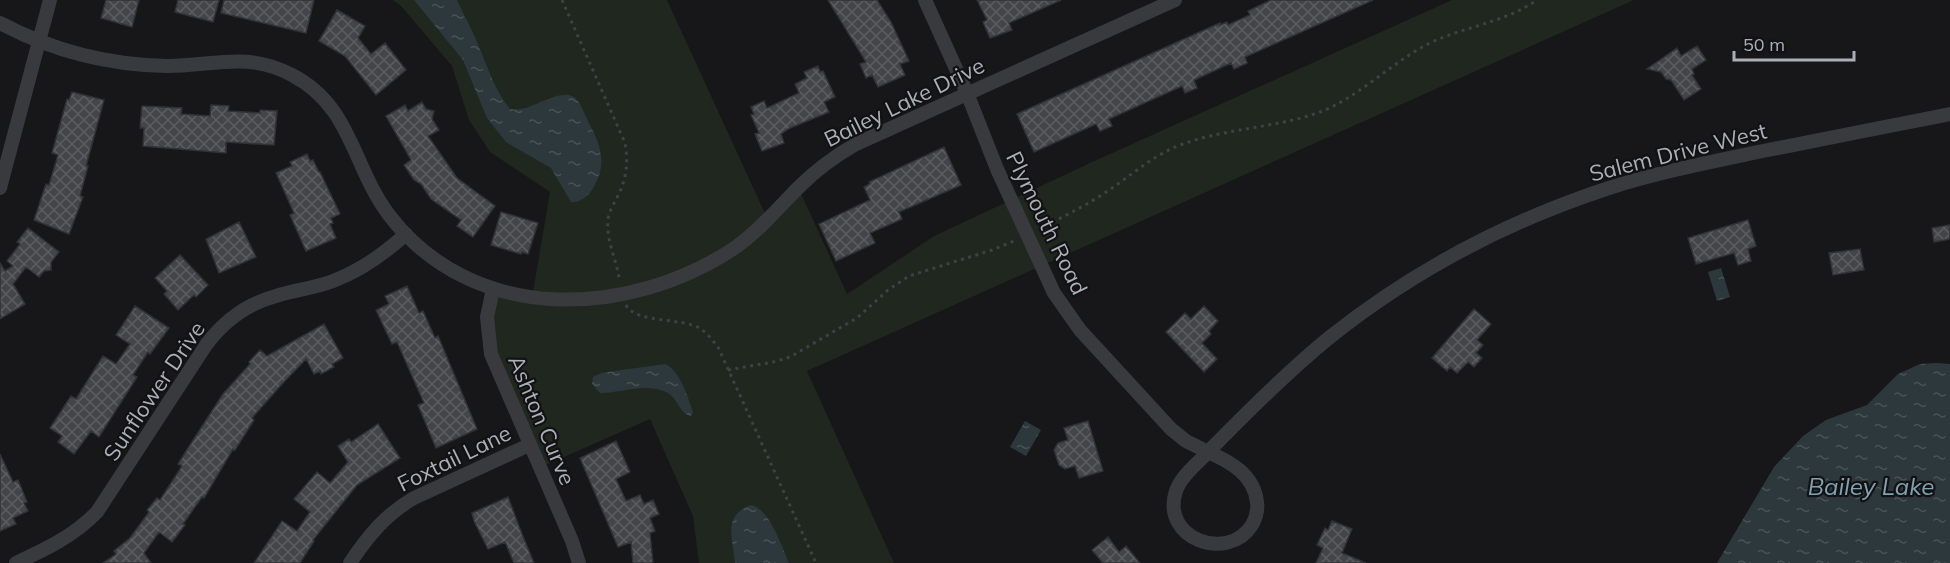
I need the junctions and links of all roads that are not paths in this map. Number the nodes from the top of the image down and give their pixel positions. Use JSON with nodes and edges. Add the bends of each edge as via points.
{"nodes":[{"id":1,"x":50,"y":0,"type":"edge"},
{"id":2,"x":925,"y":0,"type":"edge"},
{"id":3,"x":1175,"y":0,"type":"edge"},
{"id":4,"x":0,"y":23,"type":"edge"},
{"id":5,"x":40,"y":42,"type":"junction"},
{"id":6,"x":967,"y":93,"type":"junction"},
{"id":7,"x":1950,"y":114,"type":"edge"},
{"id":8,"x":0,"y":188,"type":"edge"},
{"id":9,"x":406,"y":234,"type":"junction"},
{"id":10,"x":493,"y":289,"type":"junction"},
{"id":11,"x":529,"y":445,"type":"junction"},
{"id":12,"x":1208,"y":452,"type":"junction"},
{"id":13,"x":16,"y":563,"type":"edge"},
{"id":14,"x":350,"y":563,"type":"edge"},
{"id":15,"x":579,"y":563,"type":"edge"}],
"edges":[{"from":1,"to":5,"type":"street"},
{"from":2,"to":6,"type":"street","name":"Plymouth Road"},
{"from":3,"to":6,"type":"street","name":"Bailey Lake Drive"},
{"from":4,"to":5,"type":"street","name":"Bailey Lake Drive"},
{"from":5,"to":8,"type":"street"},
{"from":5,"to":9,"type":"street","name":"Bailey Lake Drive","via":[[116,61],[166,66],[248,61],[293,75],[319,94],[339,117],[375,195]]},
{"from":6,"to":10,"type":"street","name":"Bailey Lake Drive","via":[[842,152],[808,178],[738,246],[677,278],[638,291],[572,300],[532,298]]},
{"from":6,"to":12,"type":"street","name":"Plymouth Road","via":[[988,150],[1054,292],[1080,330],[1171,429]]},
{"from":7,"to":12,"type":"street","name":"Salem Drive West","via":[[1671,171],[1591,194],[1519,223],[1453,255],[1330,337]]},
{"from":9,"to":10,"type":"street","name":"Bailey Lake Drive","via":[[445,266]]},
{"from":9,"to":13,"type":"street","name":"Sunflower Drive","via":[[353,273],[265,299],[225,323],[206,345],[97,512],[63,541]]},
{"from":10,"to":11,"type":"street","name":"Ashton Curve","via":[[487,317],[490,354]]},
{"from":11,"to":14,"type":"street","name":"Foxtail Lane","via":[[400,506],[373,530]]},
{"from":11,"to":15,"type":"street","name":"Ashton Curve"},
{"from":12,"to":12,"type":"street","name":"Salem Drive West","via":[[1183,478],[1173,503],[1181,529],[1202,545],[1215,547],[1239,540],[1249,531],[1258,507],[1251,483],[1243,473]]}]}
